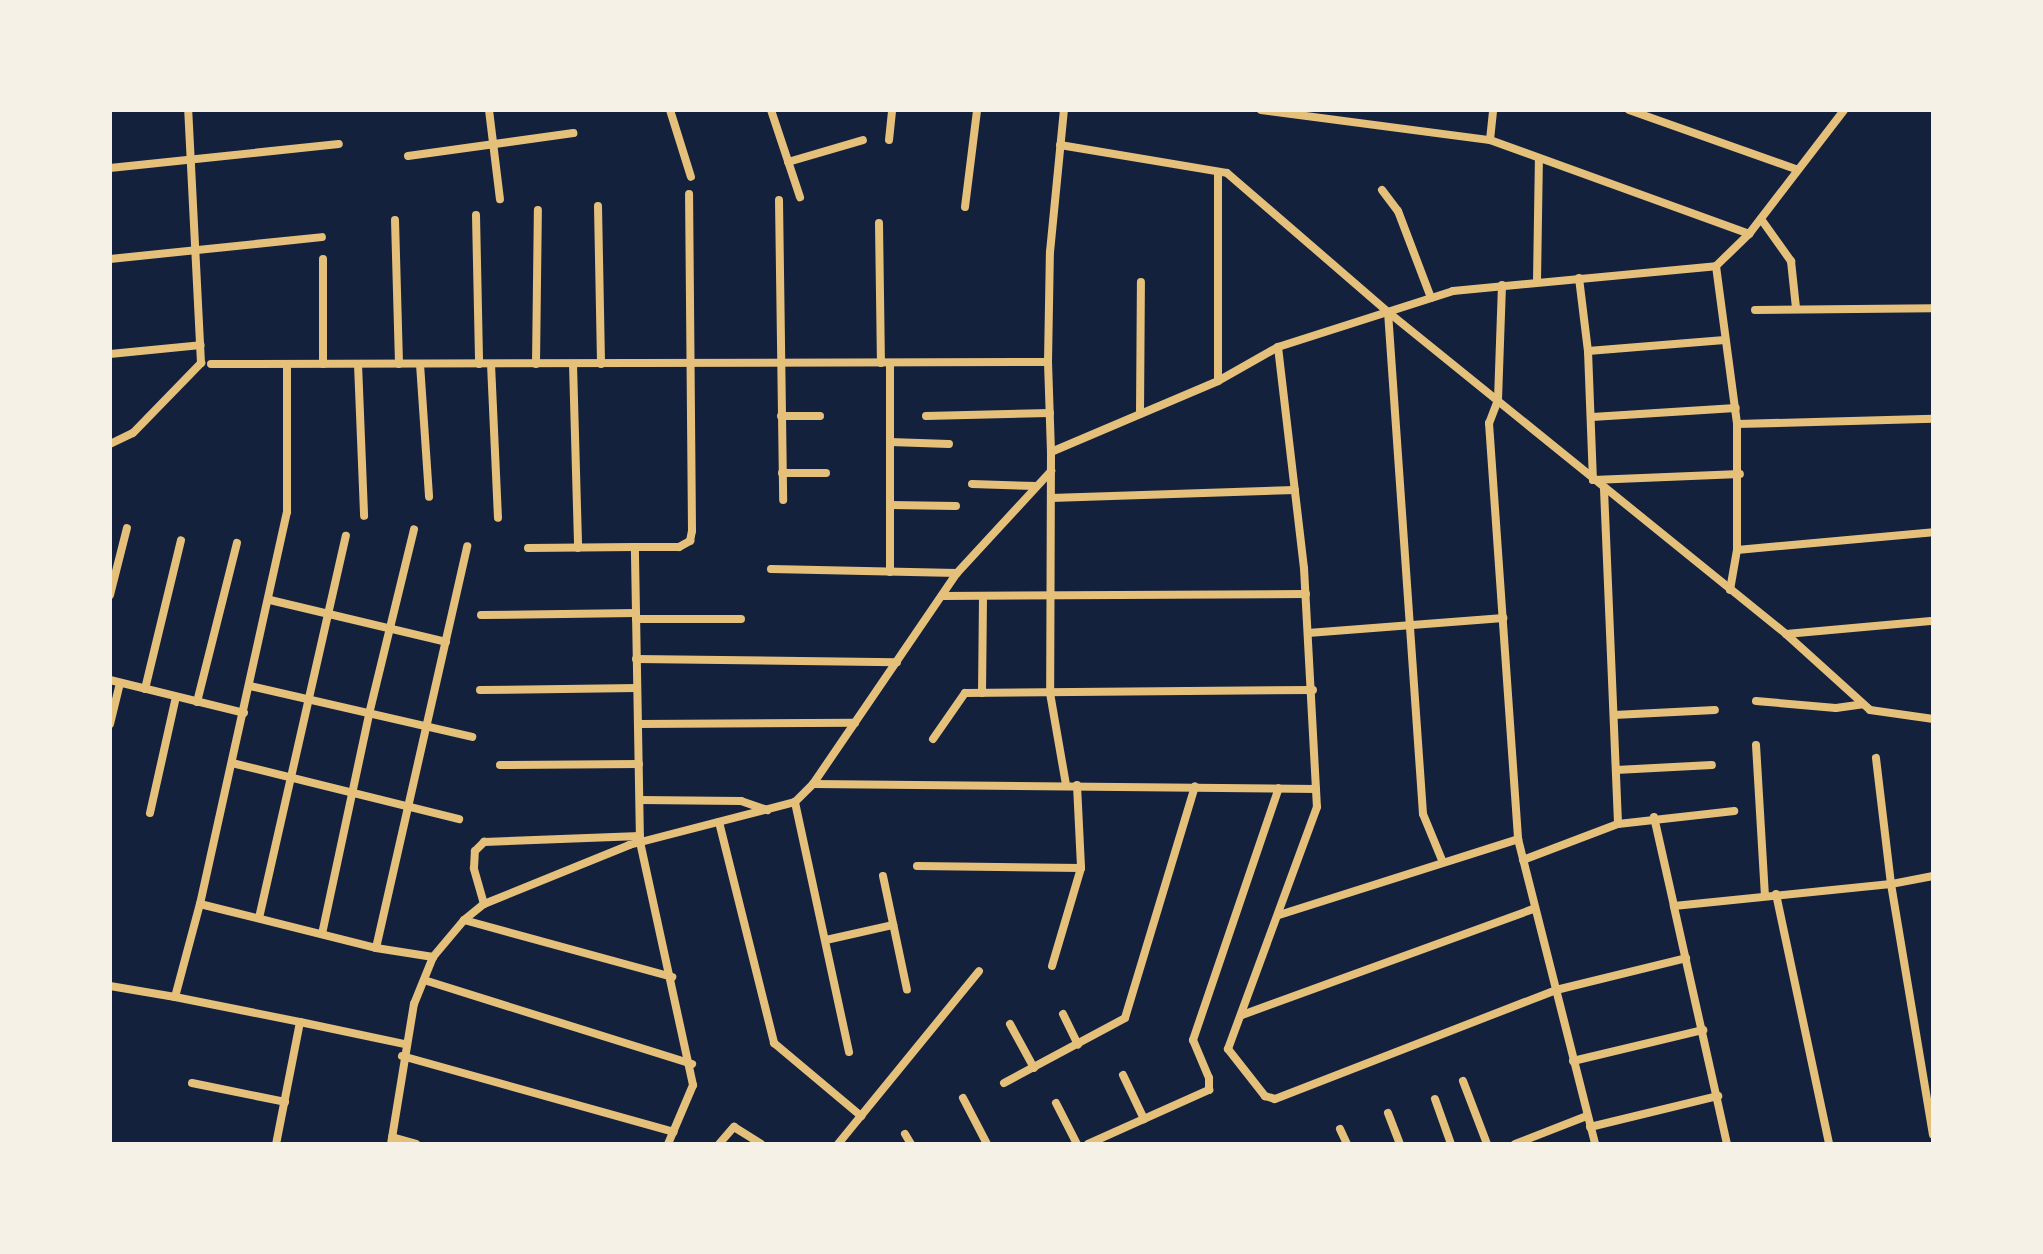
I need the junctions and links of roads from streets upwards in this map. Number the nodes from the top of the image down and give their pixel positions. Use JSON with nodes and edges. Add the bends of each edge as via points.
{"nodes":[{"id":1,"x":188,"y":110,"type":"edge"},
{"id":2,"x":489,"y":110,"type":"edge"},
{"id":3,"x":670,"y":110,"type":"edge"},
{"id":4,"x":771,"y":110,"type":"edge"},
{"id":5,"x":892,"y":110,"type":"edge"},
{"id":6,"x":977,"y":110,"type":"edge"},
{"id":7,"x":1064,"y":110,"type":"edge"},
{"id":8,"x":1261,"y":110,"type":"edge"},
{"id":9,"x":1493,"y":110,"type":"edge"},
{"id":10,"x":1629,"y":110,"type":"edge"},
{"id":11,"x":1844,"y":110,"type":"edge"},
{"id":12,"x":574,"y":133,"type":"dead end"},
{"id":13,"x":863,"y":140,"type":"dead end"},
{"id":14,"x":889,"y":140,"type":"dead end"},
{"id":15,"x":1490,"y":140,"type":"junction"},
{"id":16,"x":338,"y":144,"type":"dead end"},
{"id":17,"x":494,"y":144,"type":"junction"},
{"id":18,"x":1060,"y":145,"type":"junction"},
{"id":19,"x":408,"y":156,"type":"dead end"},
{"id":20,"x":1539,"y":159,"type":"junction"},
{"id":21,"x":191,"y":161,"type":"junction"},
{"id":22,"x":788,"y":162,"type":"junction"},
{"id":23,"x":110,"y":168,"type":"edge"},
{"id":24,"x":1798,"y":170,"type":"junction"},
{"id":25,"x":1218,"y":172,"type":"junction"},
{"id":26,"x":691,"y":177,"type":"dead end"},
{"id":27,"x":1382,"y":190,"type":"dead end"},
{"id":28,"x":690,"y":194,"type":"dead end"},
{"id":29,"x":800,"y":197,"type":"dead end"},
{"id":30,"x":500,"y":199,"type":"dead end"},
{"id":31,"x":779,"y":200,"type":"dead end"},
{"id":32,"x":598,"y":206,"type":"dead end"},
{"id":33,"x":965,"y":207,"type":"dead end"},
{"id":34,"x":538,"y":210,"type":"dead end"},
{"id":35,"x":476,"y":215,"type":"dead end"},
{"id":36,"x":1761,"y":219,"type":"junction"},
{"id":37,"x":395,"y":220,"type":"dead end"},
{"id":38,"x":879,"y":223,"type":"dead end"},
{"id":39,"x":1749,"y":234,"type":"junction"},
{"id":40,"x":322,"y":236,"type":"dead end"},
{"id":41,"x":196,"y":250,"type":"junction"},
{"id":42,"x":110,"y":259,"type":"edge"},
{"id":43,"x":323,"y":259,"type":"dead end"},
{"id":44,"x":1716,"y":266,"type":"junction"},
{"id":45,"x":1579,"y":278,"type":"junction"},
{"id":46,"x":1538,"y":281,"type":"junction"},
{"id":47,"x":1141,"y":282,"type":"dead end"},
{"id":48,"x":1502,"y":285,"type":"junction"},
{"id":49,"x":1432,"y":298,"type":"junction"},
{"id":50,"x":1796,"y":308,"type":"junction"},
{"id":51,"x":1933,"y":308,"type":"edge"},
{"id":52,"x":1755,"y":310,"type":"dead end"},
{"id":53,"x":1388,"y":312,"type":"junction"},
{"id":54,"x":1725,"y":340,"type":"junction"},
{"id":55,"x":201,"y":344,"type":"junction"},
{"id":56,"x":1278,"y":347,"type":"junction"},
{"id":57,"x":1588,"y":351,"type":"junction"},
{"id":58,"x":110,"y":354,"type":"edge"},
{"id":59,"x":1048,"y":362,"type":"junction"},
{"id":60,"x":886,"y":363,"type":"junction"},
{"id":61,"x":211,"y":364,"type":"dead end"},
{"id":62,"x":287,"y":364,"type":"junction"},
{"id":63,"x":323,"y":364,"type":"junction"},
{"id":64,"x":358,"y":364,"type":"junction"},
{"id":65,"x":399,"y":364,"type":"junction"},
{"id":66,"x":420,"y":364,"type":"junction"},
{"id":67,"x":479,"y":364,"type":"junction"},
{"id":68,"x":491,"y":364,"type":"junction"},
{"id":69,"x":536,"y":364,"type":"junction"},
{"id":70,"x":573,"y":364,"type":"junction"},
{"id":71,"x":601,"y":364,"type":"junction"},
{"id":72,"x":690,"y":364,"type":"junction"},
{"id":73,"x":780,"y":364,"type":"junction"},
{"id":74,"x":1218,"y":381,"type":"junction"},
{"id":75,"x":1498,"y":400,"type":"junction"},
{"id":76,"x":1736,"y":408,"type":"junction"},
{"id":77,"x":1050,"y":413,"type":"junction"},
{"id":78,"x":1140,"y":414,"type":"junction"},
{"id":79,"x":781,"y":416,"type":"junction"},
{"id":80,"x":820,"y":416,"type":"dead end"},
{"id":81,"x":926,"y":416,"type":"dead end"},
{"id":82,"x":1592,"y":417,"type":"junction"},
{"id":83,"x":1933,"y":419,"type":"edge"},
{"id":84,"x":1738,"y":424,"type":"junction"},
{"id":85,"x":890,"y":442,"type":"junction"},
{"id":86,"x":110,"y":444,"type":"edge"},
{"id":87,"x":949,"y":444,"type":"dead end"},
{"id":88,"x":1051,"y":452,"type":"junction"},
{"id":89,"x":1051,"y":471,"type":"junction"},
{"id":90,"x":782,"y":473,"type":"junction"},
{"id":91,"x":826,"y":474,"type":"dead end"},
{"id":92,"x":1740,"y":474,"type":"junction"},
{"id":93,"x":1593,"y":480,"type":"junction"},
{"id":94,"x":972,"y":484,"type":"dead end"},
{"id":95,"x":1036,"y":486,"type":"junction"},
{"id":96,"x":1604,"y":488,"type":"junction"},
{"id":97,"x":1296,"y":490,"type":"junction"},
{"id":98,"x":429,"y":496,"type":"dead end"},
{"id":99,"x":1051,"y":498,"type":"junction"},
{"id":100,"x":782,"y":500,"type":"dead end"},
{"id":101,"x":890,"y":505,"type":"junction"},
{"id":102,"x":956,"y":506,"type":"dead end"},
{"id":103,"x":364,"y":516,"type":"dead end"},
{"id":104,"x":498,"y":518,"type":"dead end"},
{"id":105,"x":127,"y":528,"type":"dead end"},
{"id":106,"x":414,"y":530,"type":"dead end"},
{"id":107,"x":1933,"y":532,"type":"edge"},
{"id":108,"x":346,"y":536,"type":"dead end"},
{"id":109,"x":182,"y":540,"type":"dead end"},
{"id":110,"x":237,"y":544,"type":"dead end"},
{"id":111,"x":467,"y":546,"type":"dead end"},
{"id":112,"x":635,"y":547,"type":"junction"},
{"id":113,"x":528,"y":548,"type":"dead end"},
{"id":114,"x":578,"y":548,"type":"junction"},
{"id":115,"x":1737,"y":550,"type":"junction"},
{"id":116,"x":771,"y":569,"type":"dead end"},
{"id":117,"x":890,"y":572,"type":"junction"},
{"id":118,"x":957,"y":574,"type":"junction"},
{"id":119,"x":1730,"y":590,"type":"junction"},
{"id":120,"x":1306,"y":594,"type":"junction"},
{"id":121,"x":110,"y":595,"type":"edge"},
{"id":122,"x":942,"y":596,"type":"junction"},
{"id":123,"x":982,"y":596,"type":"junction"},
{"id":124,"x":1050,"y":597,"type":"junction"},
{"id":125,"x":270,"y":600,"type":"junction"},
{"id":126,"x":330,"y":614,"type":"junction"},
{"id":127,"x":481,"y":615,"type":"dead end"},
{"id":128,"x":636,"y":616,"type":"junction"},
{"id":129,"x":1503,"y":618,"type":"junction"},
{"id":130,"x":741,"y":619,"type":"dead end"},
{"id":131,"x":1933,"y":621,"type":"edge"},
{"id":132,"x":1409,"y":622,"type":"junction"},
{"id":133,"x":389,"y":629,"type":"junction"},
{"id":134,"x":1308,"y":633,"type":"junction"},
{"id":135,"x":1786,"y":634,"type":"junction"},
{"id":136,"x":446,"y":642,"type":"junction"},
{"id":137,"x":636,"y":659,"type":"junction"},
{"id":138,"x":897,"y":662,"type":"junction"},
{"id":139,"x":110,"y":680,"type":"edge"},
{"id":140,"x":120,"y":683,"type":"junction"},
{"id":141,"x":250,"y":686,"type":"junction"},
{"id":142,"x":637,"y":688,"type":"junction"},
{"id":143,"x":145,"y":689,"type":"junction"},
{"id":144,"x":480,"y":690,"type":"dead end"},
{"id":145,"x":1313,"y":690,"type":"junction"},
{"id":146,"x":982,"y":693,"type":"junction"},
{"id":147,"x":1050,"y":693,"type":"junction"},
{"id":148,"x":176,"y":697,"type":"junction"},
{"id":149,"x":309,"y":700,"type":"junction"},
{"id":150,"x":1756,"y":701,"type":"dead end"},
{"id":151,"x":197,"y":702,"type":"junction"},
{"id":152,"x":1863,"y":704,"type":"junction"},
{"id":153,"x":1716,"y":710,"type":"dead end"},
{"id":154,"x":244,"y":714,"type":"junction"},
{"id":155,"x":368,"y":714,"type":"junction"},
{"id":156,"x":1614,"y":715,"type":"junction"},
{"id":157,"x":1933,"y":720,"type":"edge"},
{"id":158,"x":855,"y":723,"type":"junction"},
{"id":159,"x":110,"y":724,"type":"edge"},
{"id":160,"x":639,"y":724,"type":"junction"},
{"id":161,"x":426,"y":726,"type":"junction"},
{"id":162,"x":472,"y":738,"type":"dead end"},
{"id":163,"x":933,"y":739,"type":"dead end"},
{"id":164,"x":1756,"y":744,"type":"dead end"},
{"id":165,"x":1876,"y":758,"type":"dead end"},
{"id":166,"x":232,"y":763,"type":"junction"},
{"id":167,"x":640,"y":764,"type":"junction"},
{"id":168,"x":500,"y":765,"type":"dead end"},
{"id":169,"x":1712,"y":765,"type":"dead end"},
{"id":170,"x":1616,"y":770,"type":"junction"},
{"id":171,"x":291,"y":778,"type":"junction"},
{"id":172,"x":813,"y":784,"type":"junction"},
{"id":173,"x":1066,"y":785,"type":"junction"},
{"id":174,"x":1077,"y":785,"type":"junction"},
{"id":175,"x":1194,"y":786,"type":"junction"},
{"id":176,"x":1280,"y":788,"type":"junction"},
{"id":177,"x":1316,"y":789,"type":"junction"},
{"id":178,"x":352,"y":792,"type":"junction"},
{"id":179,"x":640,"y":800,"type":"junction"},
{"id":180,"x":796,"y":802,"type":"junction"},
{"id":181,"x":408,"y":806,"type":"junction"},
{"id":182,"x":767,"y":810,"type":"junction"},
{"id":183,"x":1734,"y":811,"type":"dead end"},
{"id":184,"x":150,"y":814,"type":"dead end"},
{"id":185,"x":1654,"y":817,"type":"junction"},
{"id":186,"x":459,"y":819,"type":"dead end"},
{"id":187,"x":719,"y":822,"type":"junction"},
{"id":188,"x":1618,"y":824,"type":"junction"},
{"id":189,"x":640,"y":839,"type":"junction"},
{"id":190,"x":1518,"y":839,"type":"junction"},
{"id":191,"x":1442,"y":860,"type":"junction"},
{"id":192,"x":1522,"y":860,"type":"junction"},
{"id":193,"x":918,"y":866,"type":"dead end"},
{"id":194,"x":1082,"y":868,"type":"junction"},
{"id":195,"x":883,"y":876,"type":"dead end"},
{"id":196,"x":1933,"y":876,"type":"edge"},
{"id":197,"x":1891,"y":884,"type":"junction"},
{"id":198,"x":1776,"y":894,"type":"junction"},
{"id":199,"x":1765,"y":896,"type":"junction"},
{"id":200,"x":200,"y":904,"type":"junction"},
{"id":201,"x":484,"y":904,"type":"junction"},
{"id":202,"x":1674,"y":906,"type":"junction"},
{"id":203,"x":1534,"y":909,"type":"junction"},
{"id":204,"x":1278,"y":915,"type":"junction"},
{"id":205,"x":259,"y":918,"type":"junction"},
{"id":206,"x":464,"y":920,"type":"junction"},
{"id":207,"x":893,"y":925,"type":"junction"},
{"id":208,"x":322,"y":934,"type":"junction"},
{"id":209,"x":826,"y":940,"type":"junction"},
{"id":210,"x":376,"y":948,"type":"junction"},
{"id":211,"x":433,"y":957,"type":"junction"},
{"id":212,"x":1686,"y":958,"type":"junction"},
{"id":213,"x":1052,"y":966,"type":"dead end"},
{"id":214,"x":979,"y":971,"type":"dead end"},
{"id":215,"x":672,"y":977,"type":"junction"},
{"id":216,"x":424,"y":980,"type":"junction"},
{"id":217,"x":110,"y":986,"type":"edge"},
{"id":218,"x":907,"y":990,"type":"dead end"},
{"id":219,"x":1556,"y":990,"type":"junction"},
{"id":220,"x":175,"y":997,"type":"junction"},
{"id":221,"x":1063,"y":1014,"type":"dead end"},
{"id":222,"x":1241,"y":1015,"type":"junction"},
{"id":223,"x":300,"y":1022,"type":"junction"},
{"id":224,"x":1010,"y":1024,"type":"dead end"},
{"id":225,"x":1702,"y":1030,"type":"junction"},
{"id":226,"x":404,"y":1044,"type":"junction"},
{"id":227,"x":1078,"y":1046,"type":"junction"},
{"id":228,"x":849,"y":1052,"type":"dead end"},
{"id":229,"x":402,"y":1056,"type":"junction"},
{"id":230,"x":1574,"y":1061,"type":"junction"},
{"id":231,"x":692,"y":1064,"type":"junction"},
{"id":232,"x":1034,"y":1068,"type":"junction"},
{"id":233,"x":1123,"y":1074,"type":"dead end"},
{"id":234,"x":1463,"y":1081,"type":"dead end"},
{"id":235,"x":1004,"y":1083,"type":"dead end"},
{"id":236,"x":192,"y":1084,"type":"dead end"},
{"id":237,"x":1718,"y":1096,"type":"junction"},
{"id":238,"x":963,"y":1098,"type":"dead end"},
{"id":239,"x":1435,"y":1098,"type":"dead end"},
{"id":240,"x":285,"y":1102,"type":"junction"},
{"id":241,"x":1056,"y":1103,"type":"dead end"},
{"id":242,"x":1388,"y":1114,"type":"dead end"},
{"id":243,"x":861,"y":1116,"type":"junction"},
{"id":244,"x":1588,"y":1116,"type":"junction"},
{"id":245,"x":1144,"y":1119,"type":"junction"},
{"id":246,"x":1590,"y":1127,"type":"junction"},
{"id":247,"x":1340,"y":1129,"type":"dead end"},
{"id":248,"x":674,"y":1132,"type":"junction"},
{"id":249,"x":905,"y":1134,"type":"dead end"},
{"id":250,"x":1933,"y":1135,"type":"edge"},
{"id":251,"x":391,"y":1141,"type":"edge"},
{"id":252,"x":276,"y":1144,"type":"edge"},
{"id":253,"x":416,"y":1144,"type":"edge"},
{"id":254,"x":668,"y":1144,"type":"edge"},
{"id":255,"x":718,"y":1144,"type":"edge"},
{"id":256,"x":761,"y":1144,"type":"edge"},
{"id":257,"x":838,"y":1144,"type":"edge"},
{"id":258,"x":912,"y":1144,"type":"edge"},
{"id":259,"x":987,"y":1144,"type":"edge"},
{"id":260,"x":1077,"y":1144,"type":"edge"},
{"id":261,"x":1088,"y":1144,"type":"edge"},
{"id":262,"x":1347,"y":1144,"type":"edge"},
{"id":263,"x":1400,"y":1144,"type":"edge"},
{"id":264,"x":1451,"y":1144,"type":"edge"},
{"id":265,"x":1487,"y":1144,"type":"edge"},
{"id":266,"x":1515,"y":1144,"type":"edge"},
{"id":267,"x":1594,"y":1144,"type":"edge"},
{"id":268,"x":1727,"y":1144,"type":"edge"},
{"id":269,"x":1829,"y":1144,"type":"edge"}],
"edges":[{"from":1,"to":21,"type":"street"},
{"from":2,"to":17,"type":"street"},
{"from":3,"to":26,"type":"street"},
{"from":4,"to":22,"type":"street"},
{"from":5,"to":14,"type":"street"},
{"from":6,"to":33,"type":"street"},
{"from":7,"to":18,"type":"street"},
{"from":8,"to":15,"type":"street"},
{"from":9,"to":15,"type":"street"},
{"from":10,"to":24,"type":"street"},
{"from":11,"to":24,"type":"street"},
{"from":12,"to":17,"type":"street"},
{"from":13,"to":22,"type":"street"},
{"from":15,"to":20,"type":"street"},
{"from":16,"to":21,"type":"street"},
{"from":17,"to":19,"type":"street"},
{"from":17,"to":30,"type":"street"},
{"from":18,"to":25,"type":"street"},
{"from":18,"to":59,"type":"street"},
{"from":20,"to":39,"type":"street"},
{"from":20,"to":46,"type":"street"},
{"from":21,"to":23,"type":"street"},
{"from":21,"to":41,"type":"street"},
{"from":22,"to":29,"type":"street"},
{"from":24,"to":36,"type":"street"},
{"from":25,"to":53,"type":"street"},
{"from":25,"to":74,"type":"street"},
{"from":27,"to":49,"type":"street","via":[[1398,211]]},
{"from":28,"to":72,"type":"street"},
{"from":31,"to":73,"type":"street"},
{"from":32,"to":71,"type":"street"},
{"from":34,"to":69,"type":"street"},
{"from":35,"to":67,"type":"street"},
{"from":36,"to":39,"type":"street"},
{"from":36,"to":50,"type":"street","via":[[1791,261]]},
{"from":37,"to":65,"type":"street"},
{"from":38,"to":60,"type":"street"},
{"from":39,"to":44,"type":"street"},
{"from":40,"to":41,"type":"street"},
{"from":41,"to":42,"type":"street"},
{"from":41,"to":55,"type":"street"},
{"from":43,"to":63,"type":"street"},
{"from":44,"to":45,"type":"street"},
{"from":44,"to":54,"type":"street"},
{"from":45,"to":46,"type":"street"},
{"from":45,"to":57,"type":"street"},
{"from":46,"to":48,"type":"street"},
{"from":47,"to":78,"type":"street"},
{"from":48,"to":49,"type":"street"},
{"from":48,"to":75,"type":"street"},
{"from":49,"to":53,"type":"street"},
{"from":50,"to":51,"type":"street"},
{"from":50,"to":52,"type":"street"},
{"from":53,"to":56,"type":"street"},
{"from":53,"to":75,"type":"street"},
{"from":53,"to":132,"type":"street"},
{"from":54,"to":57,"type":"street"},
{"from":54,"to":76,"type":"street"},
{"from":55,"to":58,"type":"street"},
{"from":55,"to":86,"type":"street","via":[[201,363],[133,433]]},
{"from":56,"to":74,"type":"street"},
{"from":56,"to":97,"type":"street"},
{"from":57,"to":82,"type":"street"},
{"from":59,"to":60,"type":"street"},
{"from":59,"to":77,"type":"street"},
{"from":60,"to":73,"type":"street"},
{"from":60,"to":85,"type":"street"},
{"from":61,"to":62,"type":"street"},
{"from":62,"to":63,"type":"street"},
{"from":62,"to":125,"type":"street","via":[[288,512]]},
{"from":63,"to":64,"type":"street"},
{"from":64,"to":65,"type":"street"},
{"from":64,"to":103,"type":"street"},
{"from":65,"to":66,"type":"street"},
{"from":66,"to":67,"type":"street"},
{"from":66,"to":98,"type":"street"},
{"from":67,"to":68,"type":"street"},
{"from":68,"to":69,"type":"street"},
{"from":68,"to":104,"type":"street"},
{"from":69,"to":70,"type":"street"},
{"from":70,"to":71,"type":"street"},
{"from":70,"to":114,"type":"street"},
{"from":71,"to":72,"type":"street"},
{"from":72,"to":73,"type":"street"},
{"from":72,"to":112,"type":"street","via":[[690,541]]},
{"from":73,"to":79,"type":"street"},
{"from":74,"to":78,"type":"street"},
{"from":75,"to":93,"type":"street"},
{"from":75,"to":129,"type":"street","via":[[1489,423]]},
{"from":76,"to":82,"type":"street"},
{"from":76,"to":84,"type":"street"},
{"from":77,"to":81,"type":"street"},
{"from":77,"to":88,"type":"street"},
{"from":78,"to":88,"type":"street"},
{"from":79,"to":80,"type":"street"},
{"from":79,"to":90,"type":"street"},
{"from":82,"to":93,"type":"street"},
{"from":83,"to":84,"type":"street"},
{"from":84,"to":92,"type":"street"},
{"from":85,"to":87,"type":"street"},
{"from":85,"to":101,"type":"street"},
{"from":88,"to":89,"type":"street"},
{"from":89,"to":95,"type":"street"},
{"from":89,"to":99,"type":"street"},
{"from":90,"to":91,"type":"street"},
{"from":90,"to":100,"type":"street"},
{"from":92,"to":93,"type":"street"},
{"from":92,"to":115,"type":"street"},
{"from":93,"to":96,"type":"street"},
{"from":94,"to":95,"type":"street"},
{"from":95,"to":118,"type":"street"},
{"from":96,"to":119,"type":"street"},
{"from":96,"to":156,"type":"street"},
{"from":97,"to":99,"type":"street"},
{"from":97,"to":120,"type":"street"},
{"from":99,"to":124,"type":"street"},
{"from":101,"to":102,"type":"street"},
{"from":101,"to":117,"type":"street"},
{"from":105,"to":121,"type":"street"},
{"from":106,"to":133,"type":"street"},
{"from":107,"to":115,"type":"street"},
{"from":108,"to":126,"type":"street"},
{"from":109,"to":143,"type":"street"},
{"from":110,"to":151,"type":"street"},
{"from":111,"to":136,"type":"street"},
{"from":112,"to":114,"type":"street"},
{"from":112,"to":128,"type":"street"},
{"from":113,"to":114,"type":"street"},
{"from":115,"to":119,"type":"street"},
{"from":116,"to":117,"type":"street"},
{"from":117,"to":118,"type":"street"},
{"from":118,"to":122,"type":"street"},
{"from":119,"to":135,"type":"street"},
{"from":120,"to":124,"type":"street"},
{"from":120,"to":134,"type":"street"},
{"from":122,"to":123,"type":"street"},
{"from":122,"to":138,"type":"street"},
{"from":123,"to":124,"type":"street"},
{"from":123,"to":146,"type":"street"},
{"from":124,"to":147,"type":"street"},
{"from":125,"to":126,"type":"street"},
{"from":125,"to":141,"type":"street"},
{"from":126,"to":133,"type":"street"},
{"from":126,"to":149,"type":"street"},
{"from":127,"to":128,"type":"street"},
{"from":128,"to":130,"type":"street"},
{"from":128,"to":137,"type":"street"},
{"from":129,"to":132,"type":"street"},
{"from":129,"to":190,"type":"street"},
{"from":131,"to":135,"type":"street"},
{"from":132,"to":134,"type":"street"},
{"from":132,"to":191,"type":"street","via":[[1424,814]]},
{"from":133,"to":136,"type":"street"},
{"from":133,"to":155,"type":"street"},
{"from":134,"to":145,"type":"street"},
{"from":135,"to":152,"type":"street"},
{"from":136,"to":161,"type":"street"},
{"from":137,"to":138,"type":"street"},
{"from":137,"to":142,"type":"street"},
{"from":138,"to":158,"type":"street"},
{"from":139,"to":140,"type":"street"},
{"from":140,"to":143,"type":"street"},
{"from":140,"to":159,"type":"street"},
{"from":141,"to":149,"type":"street"},
{"from":141,"to":154,"type":"street"},
{"from":142,"to":144,"type":"street"},
{"from":142,"to":160,"type":"street"},
{"from":143,"to":148,"type":"street"},
{"from":145,"to":147,"type":"street"},
{"from":145,"to":177,"type":"street"},
{"from":146,"to":147,"type":"street"},
{"from":146,"to":163,"type":"street","via":[[960,696]]},
{"from":147,"to":173,"type":"street"},
{"from":148,"to":151,"type":"street"},
{"from":148,"to":184,"type":"street"},
{"from":149,"to":155,"type":"street"},
{"from":149,"to":171,"type":"street"},
{"from":150,"to":152,"type":"street"},
{"from":151,"to":154,"type":"street"},
{"from":152,"to":157,"type":"street","via":[[1892,716]]},
{"from":153,"to":156,"type":"street"},
{"from":154,"to":166,"type":"street"},
{"from":155,"to":161,"type":"street"},
{"from":155,"to":178,"type":"street"},
{"from":156,"to":170,"type":"street"},
{"from":158,"to":160,"type":"street"},
{"from":158,"to":172,"type":"street"},
{"from":160,"to":167,"type":"street"},
{"from":161,"to":162,"type":"street"},
{"from":161,"to":181,"type":"street"},
{"from":164,"to":199,"type":"street"},
{"from":165,"to":197,"type":"street"},
{"from":166,"to":171,"type":"street"},
{"from":166,"to":200,"type":"street"},
{"from":167,"to":168,"type":"street"},
{"from":167,"to":179,"type":"street"},
{"from":169,"to":170,"type":"street"},
{"from":170,"to":188,"type":"street"},
{"from":171,"to":178,"type":"street"},
{"from":171,"to":205,"type":"street"},
{"from":172,"to":173,"type":"street"},
{"from":172,"to":180,"type":"street"},
{"from":173,"to":174,"type":"street"},
{"from":174,"to":175,"type":"street"},
{"from":174,"to":194,"type":"street"},
{"from":175,"to":176,"type":"street"},
{"from":175,"to":227,"type":"street","via":[[1124,1018]]},
{"from":176,"to":177,"type":"street"},
{"from":176,"to":245,"type":"street","via":[[1193,1040],[1209,1090]]},
{"from":177,"to":204,"type":"street","via":[[1318,806]]},
{"from":178,"to":181,"type":"street"},
{"from":178,"to":208,"type":"street"},
{"from":179,"to":182,"type":"street","via":[[741,801]]},
{"from":179,"to":189,"type":"street"},
{"from":180,"to":182,"type":"street"},
{"from":180,"to":209,"type":"street"},
{"from":181,"to":186,"type":"street"},
{"from":181,"to":210,"type":"street"},
{"from":182,"to":187,"type":"street"},
{"from":183,"to":185,"type":"street"},
{"from":185,"to":188,"type":"street"},
{"from":185,"to":202,"type":"street"},
{"from":187,"to":189,"type":"street"},
{"from":187,"to":243,"type":"street","via":[[774,1043]]},
{"from":188,"to":192,"type":"street"},
{"from":189,"to":201,"type":"street"},
{"from":189,"to":201,"type":"street","via":[[484,842],[474,868]]},
{"from":189,"to":215,"type":"street"},
{"from":190,"to":191,"type":"street"},
{"from":190,"to":192,"type":"street"},
{"from":191,"to":204,"type":"street"},
{"from":192,"to":203,"type":"street"},
{"from":193,"to":194,"type":"street"},
{"from":194,"to":213,"type":"street"},
{"from":195,"to":207,"type":"street"},
{"from":196,"to":197,"type":"street"},
{"from":197,"to":198,"type":"street"},
{"from":197,"to":250,"type":"street"},
{"from":198,"to":199,"type":"street"},
{"from":198,"to":269,"type":"street"},
{"from":199,"to":202,"type":"street"},
{"from":200,"to":205,"type":"street"},
{"from":200,"to":220,"type":"street"},
{"from":201,"to":206,"type":"street"},
{"from":202,"to":212,"type":"street"},
{"from":203,"to":219,"type":"street"},
{"from":203,"to":222,"type":"street"},
{"from":204,"to":222,"type":"street"},
{"from":205,"to":208,"type":"street"},
{"from":206,"to":211,"type":"street"},
{"from":206,"to":215,"type":"street"},
{"from":207,"to":209,"type":"street"},
{"from":207,"to":218,"type":"street"},
{"from":208,"to":210,"type":"street"},
{"from":209,"to":228,"type":"street"},
{"from":210,"to":211,"type":"street"},
{"from":211,"to":216,"type":"street"},
{"from":212,"to":219,"type":"street"},
{"from":212,"to":225,"type":"street"},
{"from":214,"to":243,"type":"street"},
{"from":215,"to":231,"type":"street"},
{"from":216,"to":226,"type":"street"},
{"from":216,"to":231,"type":"street"},
{"from":217,"to":220,"type":"street"},
{"from":219,"to":222,"type":"street","via":[[1275,1099],[1228,1049]]},
{"from":219,"to":230,"type":"street"},
{"from":220,"to":223,"type":"street"},
{"from":221,"to":227,"type":"street"},
{"from":223,"to":226,"type":"street"},
{"from":223,"to":240,"type":"street"},
{"from":224,"to":232,"type":"street"},
{"from":225,"to":230,"type":"street"},
{"from":225,"to":237,"type":"street"},
{"from":226,"to":229,"type":"street"},
{"from":227,"to":232,"type":"street"},
{"from":229,"to":248,"type":"street"},
{"from":229,"to":251,"type":"street"},
{"from":230,"to":244,"type":"street"},
{"from":231,"to":248,"type":"street","via":[[693,1085]]},
{"from":232,"to":235,"type":"street"},
{"from":233,"to":245,"type":"street"},
{"from":234,"to":265,"type":"street"},
{"from":236,"to":240,"type":"street"},
{"from":237,"to":246,"type":"street"},
{"from":237,"to":268,"type":"street"},
{"from":238,"to":259,"type":"street"},
{"from":239,"to":264,"type":"street"},
{"from":240,"to":252,"type":"street"},
{"from":241,"to":260,"type":"street"},
{"from":242,"to":263,"type":"street"},
{"from":243,"to":257,"type":"street"},
{"from":244,"to":246,"type":"street"},
{"from":244,"to":266,"type":"street"},
{"from":245,"to":261,"type":"street"},
{"from":246,"to":267,"type":"street"},
{"from":247,"to":262,"type":"street"},
{"from":248,"to":254,"type":"street"},
{"from":249,"to":258,"type":"street"},
{"from":251,"to":253,"type":"street"},
{"from":255,"to":256,"type":"street","via":[[734,1127]]}]}
